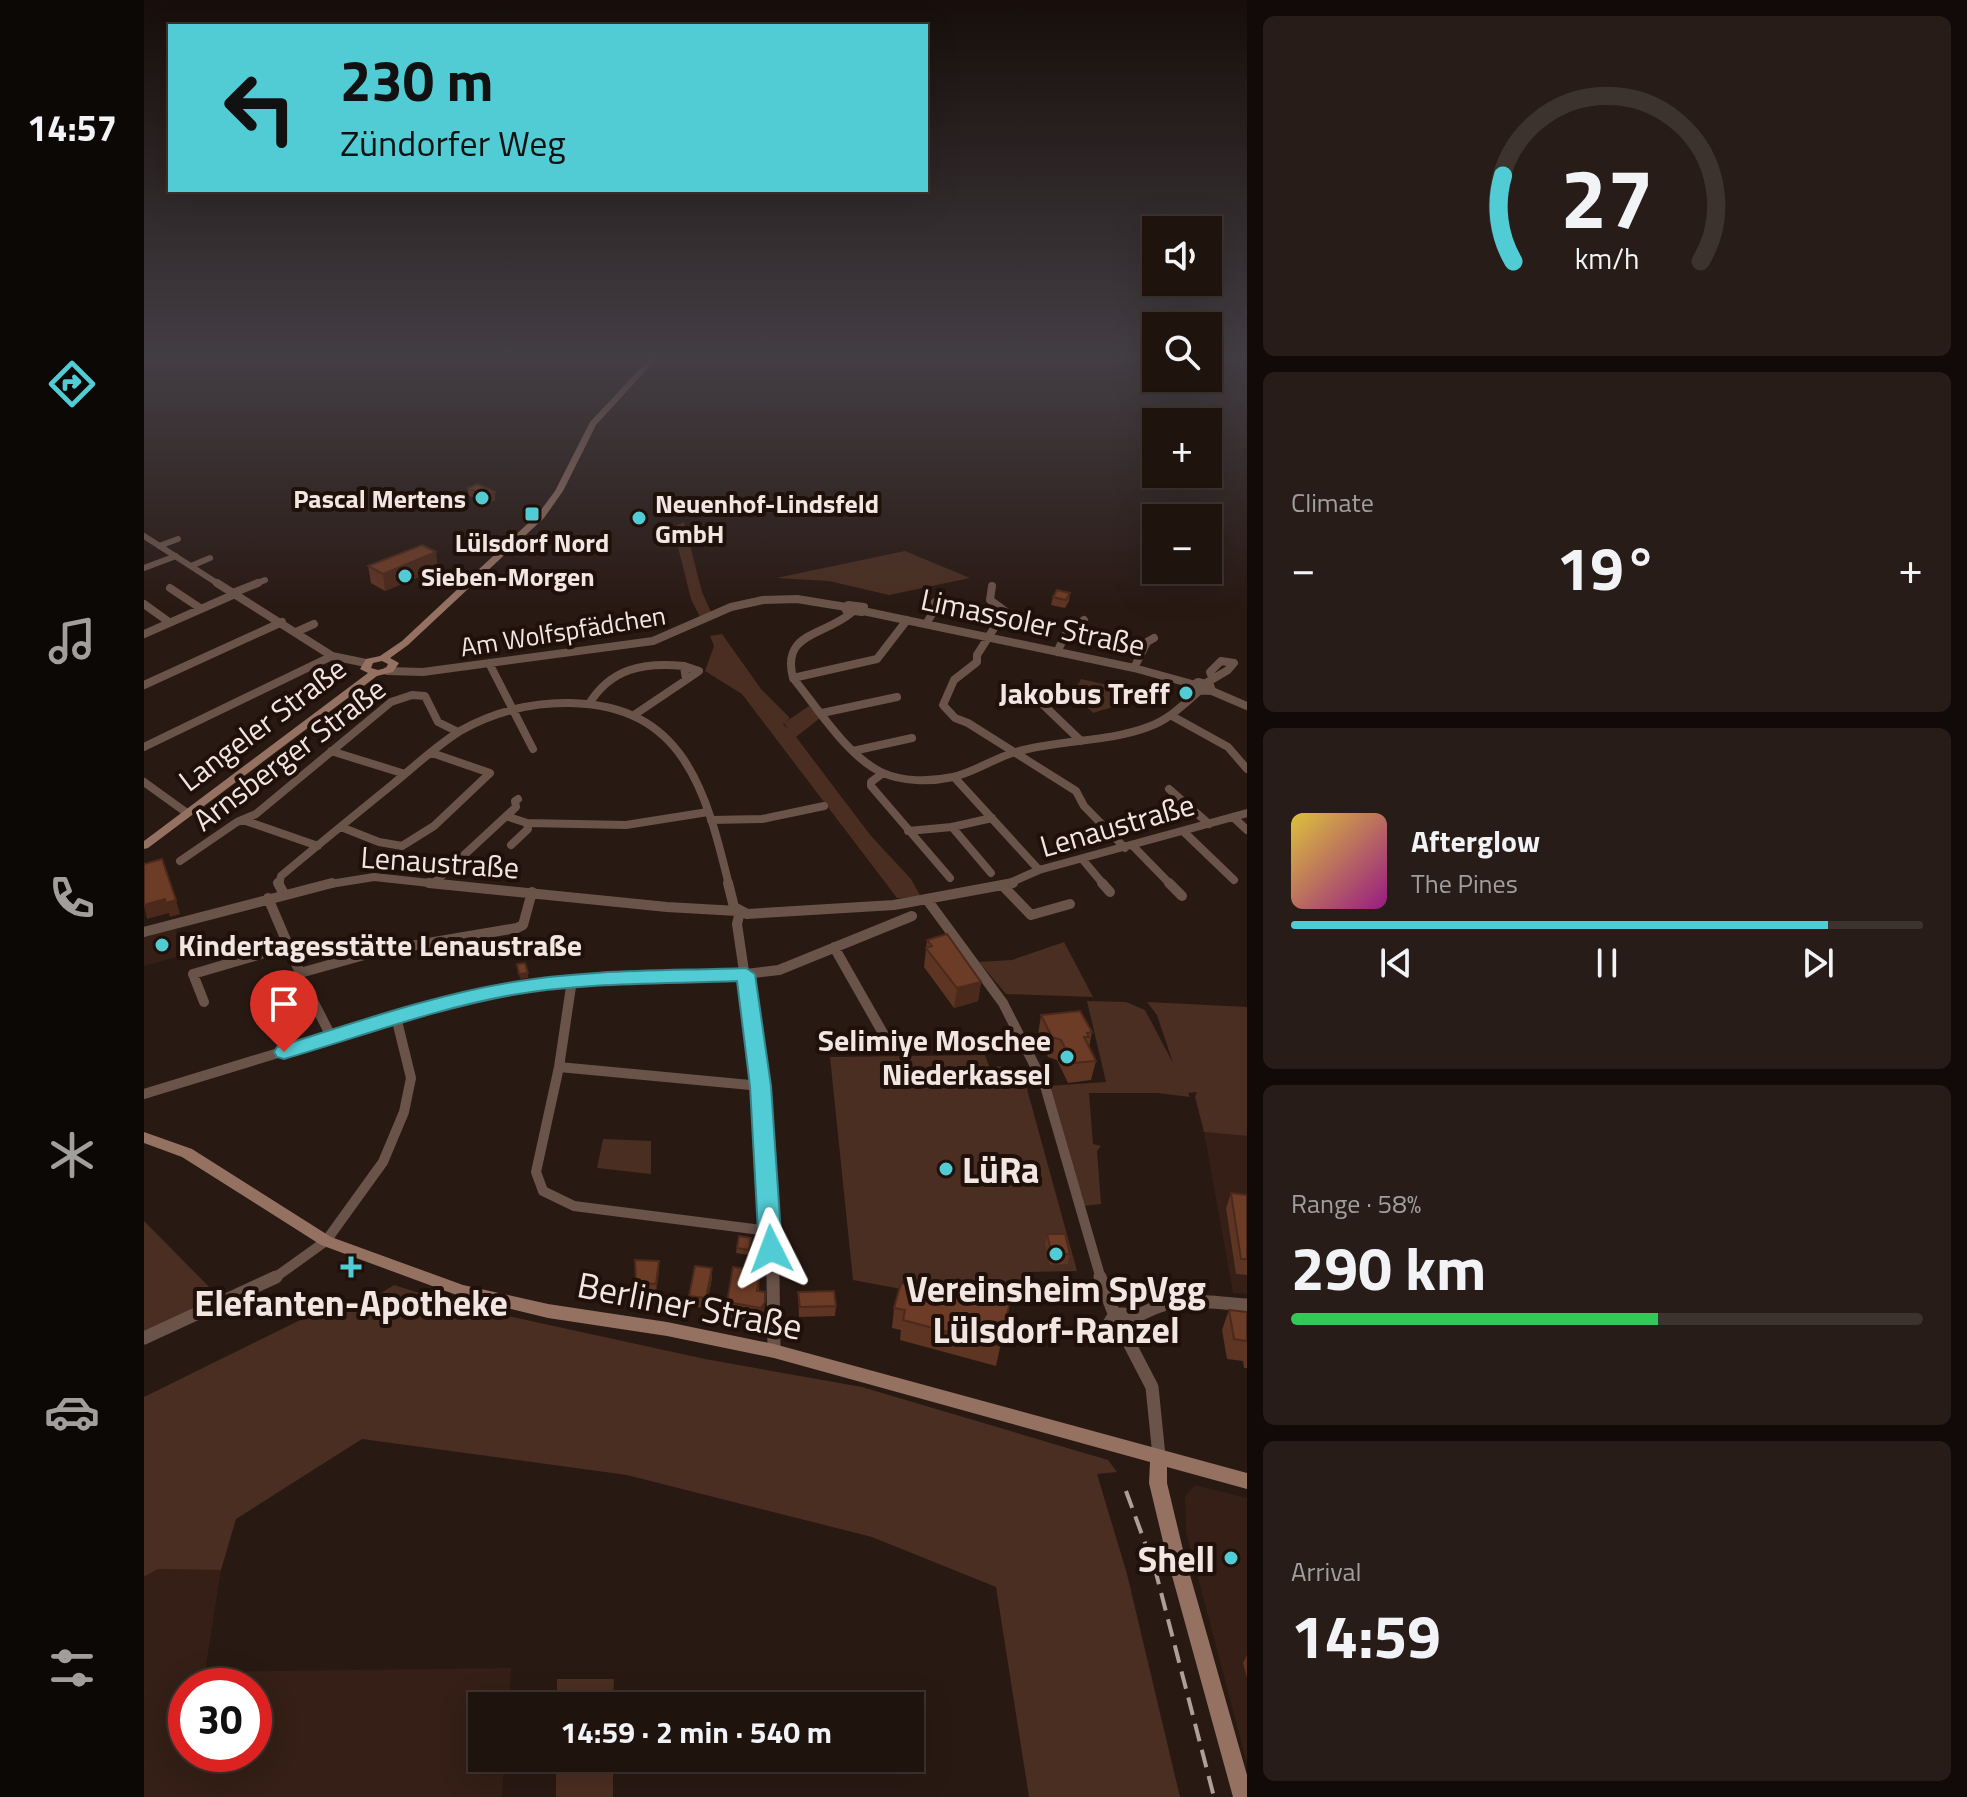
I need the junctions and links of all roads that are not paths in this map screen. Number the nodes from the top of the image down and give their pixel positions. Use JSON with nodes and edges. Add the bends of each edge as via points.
{"nodes":[{"id":1,"x":583,"y":440,"type":"edge"},
{"id":2,"x":144,"y":536,"type":"edge"},
{"id":3,"x":178,"y":539,"type":"dead end"},
{"id":4,"x":159,"y":546,"type":"junction"},
{"id":5,"x":176,"y":556,"type":"junction"},
{"id":6,"x":210,"y":558,"type":"dead end"},
{"id":7,"x":191,"y":566,"type":"junction"},
{"id":8,"x":144,"y":568,"type":"edge"},
{"id":9,"x":265,"y":580,"type":"dead end"},
{"id":10,"x":992,"y":586,"type":"dead end"},
{"id":11,"x":170,"y":588,"type":"dead end"},
{"id":12,"x":234,"y":593,"type":"junction"},
{"id":13,"x":935,"y":602,"type":"dead end"},
{"id":14,"x":144,"y":604,"type":"edge"},
{"id":15,"x":200,"y":608,"type":"junction"},
{"id":16,"x":848,"y":610,"type":"junction"},
{"id":17,"x":907,"y":620,"type":"junction"},
{"id":18,"x":1084,"y":620,"type":"dead end"},
{"id":19,"x":169,"y":622,"type":"junction"},
{"id":20,"x":282,"y":622,"type":"junction"},
{"id":21,"x":314,"y":624,"type":"dead end"},
{"id":22,"x":926,"y":624,"type":"junction"},
{"id":23,"x":296,"y":632,"type":"junction"},
{"id":24,"x":144,"y":634,"type":"edge"},
{"id":25,"x":989,"y":637,"type":"junction"},
{"id":26,"x":1154,"y":638,"type":"dead end"},
{"id":27,"x":1057,"y":652,"type":"junction"},
{"id":28,"x":332,"y":656,"type":"junction"},
{"id":29,"x":366,"y":663,"type":"junction"},
{"id":30,"x":489,"y":663,"type":"junction"},
{"id":31,"x":389,"y":664,"type":"junction"},
{"id":32,"x":684,"y":666,"type":"junction"},
{"id":33,"x":1134,"y":668,"type":"junction"},
{"id":34,"x":374,"y":673,"type":"junction"},
{"id":35,"x":793,"y":678,"type":"junction"},
{"id":36,"x":686,"y":680,"type":"junction"},
{"id":37,"x":144,"y":685,"type":"edge"},
{"id":38,"x":1195,"y":688,"type":"junction"},
{"id":39,"x":1033,"y":695,"type":"dead end"},
{"id":40,"x":897,"y":697,"type":"dead end"},
{"id":41,"x":589,"y":704,"type":"junction"},
{"id":42,"x":1247,"y":706,"type":"edge"},
{"id":43,"x":513,"y":709,"type":"junction"},
{"id":44,"x":822,"y":713,"type":"junction"},
{"id":45,"x":634,"y":715,"type":"junction"},
{"id":46,"x":1172,"y":716,"type":"junction"},
{"id":47,"x":458,"y":732,"type":"junction"},
{"id":48,"x":912,"y":738,"type":"dead end"},
{"id":49,"x":1081,"y":741,"type":"junction"},
{"id":50,"x":144,"y":747,"type":"edge"},
{"id":51,"x":533,"y":749,"type":"dead end"},
{"id":52,"x":331,"y":751,"type":"junction"},
{"id":53,"x":853,"y":751,"type":"junction"},
{"id":54,"x":1015,"y":752,"type":"junction"},
{"id":55,"x":432,"y":753,"type":"junction"},
{"id":56,"x":1247,"y":769,"type":"edge"},
{"id":57,"x":883,"y":773,"type":"junction"},
{"id":58,"x":405,"y":774,"type":"junction"},
{"id":59,"x":954,"y":777,"type":"junction"},
{"id":60,"x":144,"y":782,"type":"edge"},
{"id":61,"x":1169,"y":789,"type":"dead end"},
{"id":62,"x":518,"y":799,"type":"dead end"},
{"id":63,"x":824,"y":806,"type":"dead end"},
{"id":64,"x":187,"y":813,"type":"junction"},
{"id":65,"x":1247,"y":813,"type":"edge"},
{"id":66,"x":506,"y":816,"type":"junction"},
{"id":67,"x":710,"y":816,"type":"junction"},
{"id":68,"x":1233,"y":817,"type":"junction"},
{"id":69,"x":992,"y":818,"type":"junction"},
{"id":70,"x":243,"y":820,"type":"junction"},
{"id":71,"x":527,"y":823,"type":"junction"},
{"id":72,"x":1209,"y":824,"type":"junction"},
{"id":73,"x":341,"y":827,"type":"junction"},
{"id":74,"x":952,"y":827,"type":"junction"},
{"id":75,"x":1247,"y":830,"type":"edge"},
{"id":76,"x":908,"y":831,"type":"junction"},
{"id":77,"x":1184,"y":832,"type":"junction"},
{"id":78,"x":511,"y":845,"type":"dead end"},
{"id":79,"x":144,"y":846,"type":"edge"},
{"id":80,"x":318,"y":846,"type":"junction"},
{"id":81,"x":1129,"y":847,"type":"junction"},
{"id":82,"x":1083,"y":860,"type":"junction"},
{"id":83,"x":180,"y":861,"type":"dead end"},
{"id":84,"x":1039,"y":870,"type":"junction"},
{"id":85,"x":991,"y":873,"type":"dead end"},
{"id":86,"x":950,"y":878,"type":"dead end"},
{"id":87,"x":1234,"y":880,"type":"dead end"},
{"id":88,"x":435,"y":882,"type":"junction"},
{"id":89,"x":1002,"y":885,"type":"junction"},
{"id":90,"x":532,"y":892,"type":"junction"},
{"id":91,"x":1110,"y":892,"type":"dead end"},
{"id":92,"x":284,"y":894,"type":"junction"},
{"id":93,"x":1182,"y":896,"type":"dead end"},
{"id":94,"x":268,"y":898,"type":"junction"},
{"id":95,"x":928,"y":901,"type":"junction"},
{"id":96,"x":1070,"y":904,"type":"dead end"},
{"id":97,"x":740,"y":912,"type":"junction"},
{"id":98,"x":912,"y":916,"type":"dead end"},
{"id":99,"x":144,"y":932,"type":"edge"},
{"id":100,"x":288,"y":946,"type":"junction"},
{"id":101,"x":834,"y":947,"type":"junction"},
{"id":102,"x":746,"y":974,"type":"junction"},
{"id":103,"x":572,"y":980,"type":"junction"},
{"id":104,"x":307,"y":989,"type":"dead end"},
{"id":105,"x":204,"y":1002,"type":"dead end"},
{"id":106,"x":396,"y":1017,"type":"junction"},
{"id":107,"x":884,"y":1035,"type":"dead end"},
{"id":108,"x":332,"y":1038,"type":"junction"},
{"id":109,"x":559,"y":1067,"type":"junction"},
{"id":110,"x":761,"y":1086,"type":"junction"},
{"id":111,"x":144,"y":1094,"type":"edge"},
{"id":112,"x":144,"y":1137,"type":"edge"},
{"id":113,"x":769,"y":1231,"type":"junction"},
{"id":114,"x":326,"y":1241,"type":"junction"},
{"id":115,"x":1247,"y":1305,"type":"edge"},
{"id":116,"x":1115,"y":1316,"type":"junction"},
{"id":117,"x":1131,"y":1320,"type":"junction"},
{"id":118,"x":144,"y":1338,"type":"edge"},
{"id":119,"x":1127,"y":1339,"type":"junction"},
{"id":120,"x":774,"y":1351,"type":"junction"},
{"id":121,"x":1159,"y":1456,"type":"junction"},
{"id":122,"x":1247,"y":1481,"type":"edge"},
{"id":123,"x":1243,"y":1797,"type":"edge"}],
"edges":[{"from":1,"to":31,"type":"street","name":"Langeler Straße","via":[[541,516]]},
{"from":2,"to":4,"type":"street"},
{"from":3,"to":4,"type":"street"},
{"from":4,"to":5,"type":"street"},
{"from":5,"to":7,"type":"street"},
{"from":5,"to":8,"type":"street"},
{"from":6,"to":7,"type":"street"},
{"from":7,"to":12,"type":"street"},
{"from":9,"to":12,"type":"street"},
{"from":10,"to":25,"type":"street","via":[[990,600],[1005,611]]},
{"from":11,"to":15,"type":"street"},
{"from":12,"to":15,"type":"street"},
{"from":12,"to":20,"type":"street"},
{"from":13,"to":22,"type":"street"},
{"from":14,"to":19,"type":"street"},
{"from":15,"to":19,"type":"street"},
{"from":16,"to":17,"type":"street","name":"Limassoler Straße"},
{"from":16,"to":30,"type":"street","name":"Am Wolfspfädchen","via":[[805,600],[760,600],[718,611],[664,638]]},
{"from":16,"to":35,"type":"street","via":[[842,622],[793,648]]},
{"from":17,"to":22,"type":"street","name":"Limassoler Straße"},
{"from":17,"to":35,"type":"street","via":[[877,659]]},
{"from":18,"to":27,"type":"street","via":[[1070,629]]},
{"from":19,"to":24,"type":"street"},
{"from":20,"to":23,"type":"street"},
{"from":20,"to":37,"type":"street"},
{"from":21,"to":23,"type":"street"},
{"from":22,"to":25,"type":"street","name":"Limassoler Straße"},
{"from":23,"to":28,"type":"street"},
{"from":25,"to":27,"type":"street","name":"Limassoler Straße"},
{"from":25,"to":54,"type":"street","via":[[977,662],[961,670],[943,705],[955,718]]},
{"from":26,"to":33,"type":"street"},
{"from":27,"to":33,"type":"street","name":"Limassoler Straße"},
{"from":28,"to":29,"type":"street"},
{"from":28,"to":50,"type":"street"},
{"from":29,"to":31,"type":"street"},
{"from":29,"to":34,"type":"street","via":[[365,669]]},
{"from":30,"to":31,"type":"street","name":"Am Wolfspfädchen","via":[[423,672]]},
{"from":30,"to":43,"type":"street"},
{"from":31,"to":34,"type":"street"},
{"from":32,"to":36,"type":"street"},
{"from":32,"to":36,"type":"street","via":[[699,671]]},
{"from":32,"to":41,"type":"street","via":[[657,664],[620,672],[599,686]]},
{"from":33,"to":38,"type":"street","name":"Limassoler Straße"},
{"from":34,"to":64,"type":"street","name":"Langeler Straße"},
{"from":35,"to":44,"type":"street"},
{"from":36,"to":45,"type":"street"},
{"from":38,"to":42,"type":"street","name":"Limassoler Straße","via":[[1210,684]]},
{"from":38,"to":46,"type":"street"},
{"from":39,"to":49,"type":"street"},
{"from":40,"to":44,"type":"street"},
{"from":41,"to":43,"type":"street"},
{"from":41,"to":45,"type":"street"},
{"from":43,"to":47,"type":"street"},
{"from":43,"to":51,"type":"street"},
{"from":44,"to":53,"type":"street"},
{"from":45,"to":67,"type":"street","via":[[667,737]]},
{"from":46,"to":49,"type":"street","via":[[1139,730]]},
{"from":46,"to":56,"type":"street","via":[[1228,747]]},
{"from":47,"to":52,"type":"street","name":"Arnsberger Straße","via":[[438,722],[425,696],[412,695],[391,702]]},
{"from":47,"to":55,"type":"street"},
{"from":48,"to":53,"type":"street"},
{"from":49,"to":54,"type":"street"},
{"from":52,"to":58,"type":"street"},
{"from":52,"to":70,"type":"street","name":"Arnsberger Straße"},
{"from":53,"to":57,"type":"street"},
{"from":54,"to":59,"type":"street"},
{"from":54,"to":81,"type":"street","via":[[1081,795],[1084,806]]},
{"from":55,"to":58,"type":"street"},
{"from":55,"to":73,"type":"street","via":[[490,773],[406,846]]},
{"from":57,"to":59,"type":"street","via":[[911,781]]},
{"from":57,"to":76,"type":"street","via":[[871,786]]},
{"from":58,"to":73,"type":"street"},
{"from":59,"to":69,"type":"street"},
{"from":60,"to":64,"type":"street"},
{"from":61,"to":72,"type":"street"},
{"from":62,"to":66,"type":"street"},
{"from":63,"to":67,"type":"street","via":[[762,819]]},
{"from":64,"to":79,"type":"street","name":"Langeler Straße"},
{"from":65,"to":68,"type":"street","name":"Lenaustraße"},
{"from":66,"to":71,"type":"street"},
{"from":66,"to":88,"type":"street"},
{"from":67,"to":71,"type":"street","via":[[626,825]]},
{"from":67,"to":97,"type":"street"},
{"from":68,"to":72,"type":"street","name":"Lenaustraße"},
{"from":68,"to":75,"type":"street"},
{"from":69,"to":74,"type":"street"},
{"from":69,"to":84,"type":"street"},
{"from":70,"to":80,"type":"street"},
{"from":70,"to":83,"type":"street","name":"Arnsberger Straße"},
{"from":71,"to":78,"type":"street","via":[[528,829]]},
{"from":72,"to":77,"type":"street","name":"Lenaustraße"},
{"from":73,"to":80,"type":"street"},
{"from":74,"to":76,"type":"street"},
{"from":74,"to":85,"type":"street"},
{"from":76,"to":86,"type":"street"},
{"from":77,"to":81,"type":"street","name":"Lenaustraße"},
{"from":77,"to":87,"type":"street"},
{"from":80,"to":92,"type":"street","via":[[281,876],[278,883]]},
{"from":81,"to":82,"type":"street","name":"Lenaustraße"},
{"from":81,"to":93,"type":"street"},
{"from":82,"to":84,"type":"street","name":"Lenaustraße"},
{"from":82,"to":91,"type":"street"},
{"from":84,"to":89,"type":"street","name":"Lenaustraße"},
{"from":88,"to":90,"type":"street","name":"Lenaustraße"},
{"from":88,"to":92,"type":"street","name":"Lenaustraße","via":[[355,878]]},
{"from":89,"to":95,"type":"street","name":"Lenaustraße"},
{"from":89,"to":96,"type":"street","name":"Lenaustraße","via":[[1031,915]]},
{"from":90,"to":97,"type":"street","name":"Lenaustraße"},
{"from":90,"to":100,"type":"street","via":[[523,925],[517,928],[375,952],[300,973]]},
{"from":92,"to":94,"type":"street","name":"Lenaustraße"},
{"from":94,"to":99,"type":"street","name":"Lenaustraße"},
{"from":94,"to":100,"type":"street"},
{"from":95,"to":97,"type":"street","name":"Lenaustraße","via":[[840,912]]},
{"from":95,"to":116,"type":"street","via":[[1003,1003],[1045,1086],[1093,1259]]},
{"from":97,"to":102,"type":"street","via":[[737,924]]},
{"from":98,"to":101,"type":"street"},
{"from":100,"to":105,"type":"street","via":[[193,974]]},
{"from":101,"to":102,"type":"street","via":[[779,970]]},
{"from":101,"to":107,"type":"street"},
{"from":102,"to":103,"type":"street"},
{"from":102,"to":110,"type":"street"},
{"from":103,"to":106,"type":"street"},
{"from":103,"to":109,"type":"street"},
{"from":104,"to":108,"type":"street"},
{"from":106,"to":108,"type":"street"},
{"from":106,"to":114,"type":"street","via":[[411,1078],[404,1112],[383,1162]]},
{"from":108,"to":111,"type":"street"},
{"from":109,"to":110,"type":"street"},
{"from":109,"to":113,"type":"street","via":[[536,1172],[541,1191],[574,1206]]},
{"from":110,"to":113,"type":"street"},
{"from":112,"to":114,"type":"street","name":"Berliner Straße","via":[[187,1153]]},
{"from":113,"to":120,"type":"street"},
{"from":114,"to":118,"type":"street","via":[[272,1280]]},
{"from":114,"to":120,"type":"street","name":"Berliner Straße","via":[[488,1297]]},
{"from":115,"to":117,"type":"street","via":[[1176,1301],[1153,1306]]},
{"from":116,"to":117,"type":"street"},
{"from":116,"to":119,"type":"street","via":[[1107,1323],[1109,1331]]},
{"from":117,"to":119,"type":"street","via":[[1135,1333]]},
{"from":119,"to":121,"type":"street","via":[[1152,1387]]},
{"from":120,"to":121,"type":"street","name":"Berliner Straße"},
{"from":121,"to":122,"type":"street","name":"Berliner Straße"},
{"from":121,"to":123,"type":"street","via":[[1158,1483],[1175,1554]]}]}
